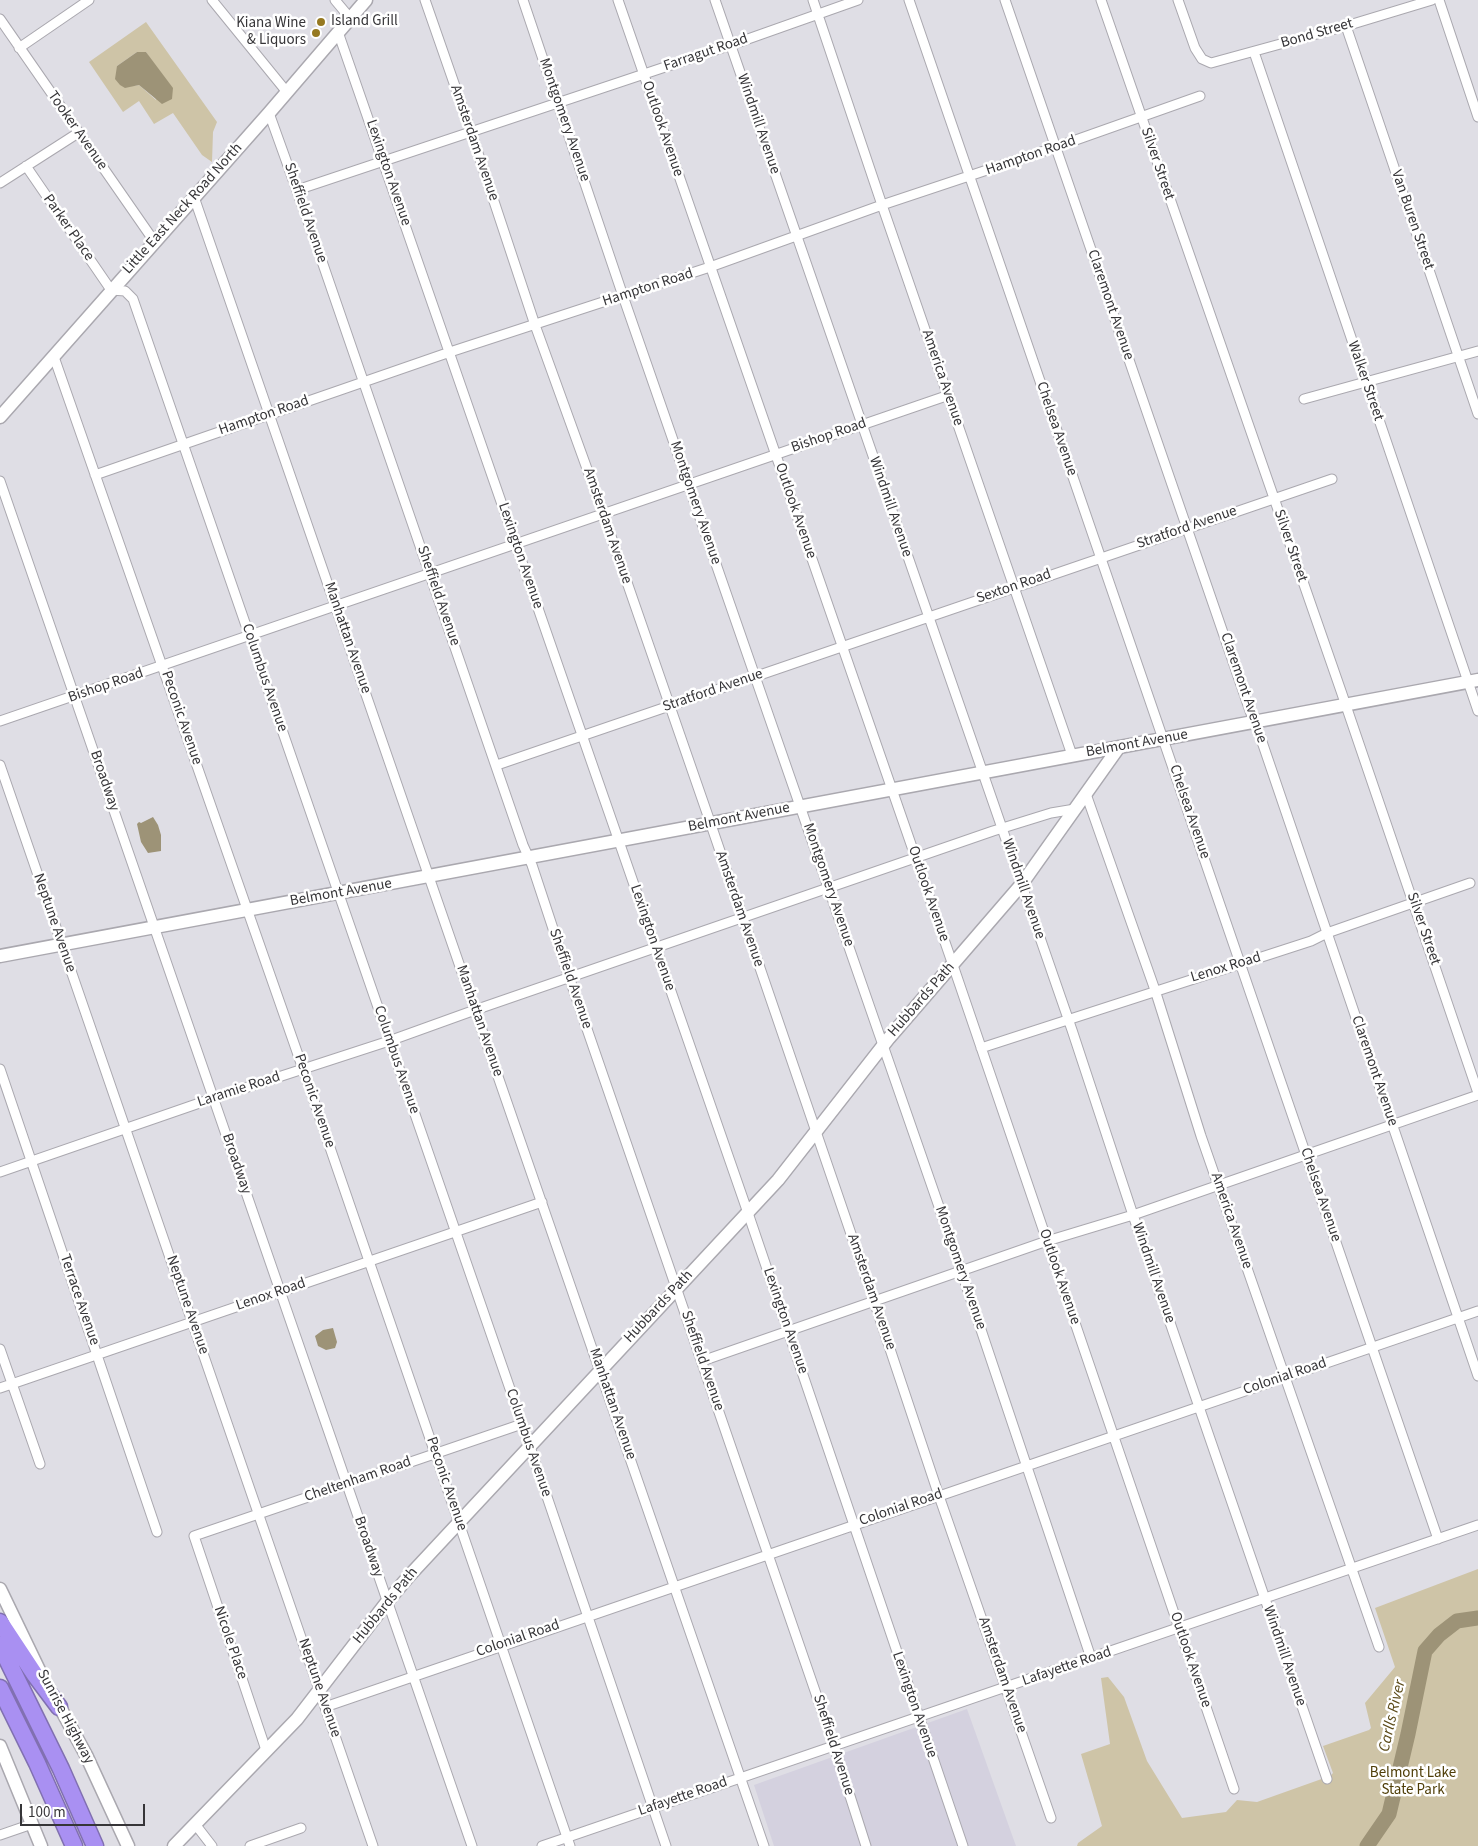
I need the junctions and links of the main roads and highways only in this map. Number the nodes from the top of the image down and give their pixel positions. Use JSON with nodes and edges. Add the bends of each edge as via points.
{"nodes":[{"id":1,"x":366,"y":0,"type":"edge"},
{"id":2,"x":0,"y":417,"type":"edge"},
{"id":3,"x":1473,"y":681,"type":"edge"},
{"id":4,"x":1119,"y":747,"type":"junction"},
{"id":5,"x":0,"y":956,"type":"edge"},
{"id":6,"x":0,"y":1588,"type":"edge"},
{"id":7,"x":0,"y":1622,"type":"edge"},
{"id":8,"x":0,"y":1645,"type":"edge"},
{"id":9,"x":0,"y":1688,"type":"edge"},
{"id":10,"x":60,"y":1707,"type":"junction"},
{"id":11,"x":0,"y":1746,"type":"edge"},
{"id":12,"x":41,"y":1846,"type":"edge"},
{"id":13,"x":74,"y":1846,"type":"edge"},
{"id":14,"x":94,"y":1846,"type":"edge"},
{"id":15,"x":128,"y":1846,"type":"edge"},
{"id":16,"x":174,"y":1846,"type":"edge"}],
"edges":[{"from":1,"to":2,"type":"main road","name":"Little East Neck Road North"},
{"from":3,"to":4,"type":"main road","name":"Belmont Avenue"},
{"from":4,"to":5,"type":"main road","name":"Belmont Avenue"},
{"from":4,"to":16,"type":"main road","name":"Hubbards Path","via":[[1021,885],[883,1045],[778,1180],[387,1602],[297,1719]]},
{"from":6,"to":10,"type":"main road","name":"Sunrise Highway"},
{"from":7,"to":10,"type":"highway"},
{"from":8,"to":14,"type":"highway","name":"Sunrise Highway","via":[[61,1769]]},
{"from":9,"to":13,"type":"highway"},
{"from":10,"to":15,"type":"main road","name":"Sunrise Highway"},
{"from":11,"to":12,"type":"main road"}]}
